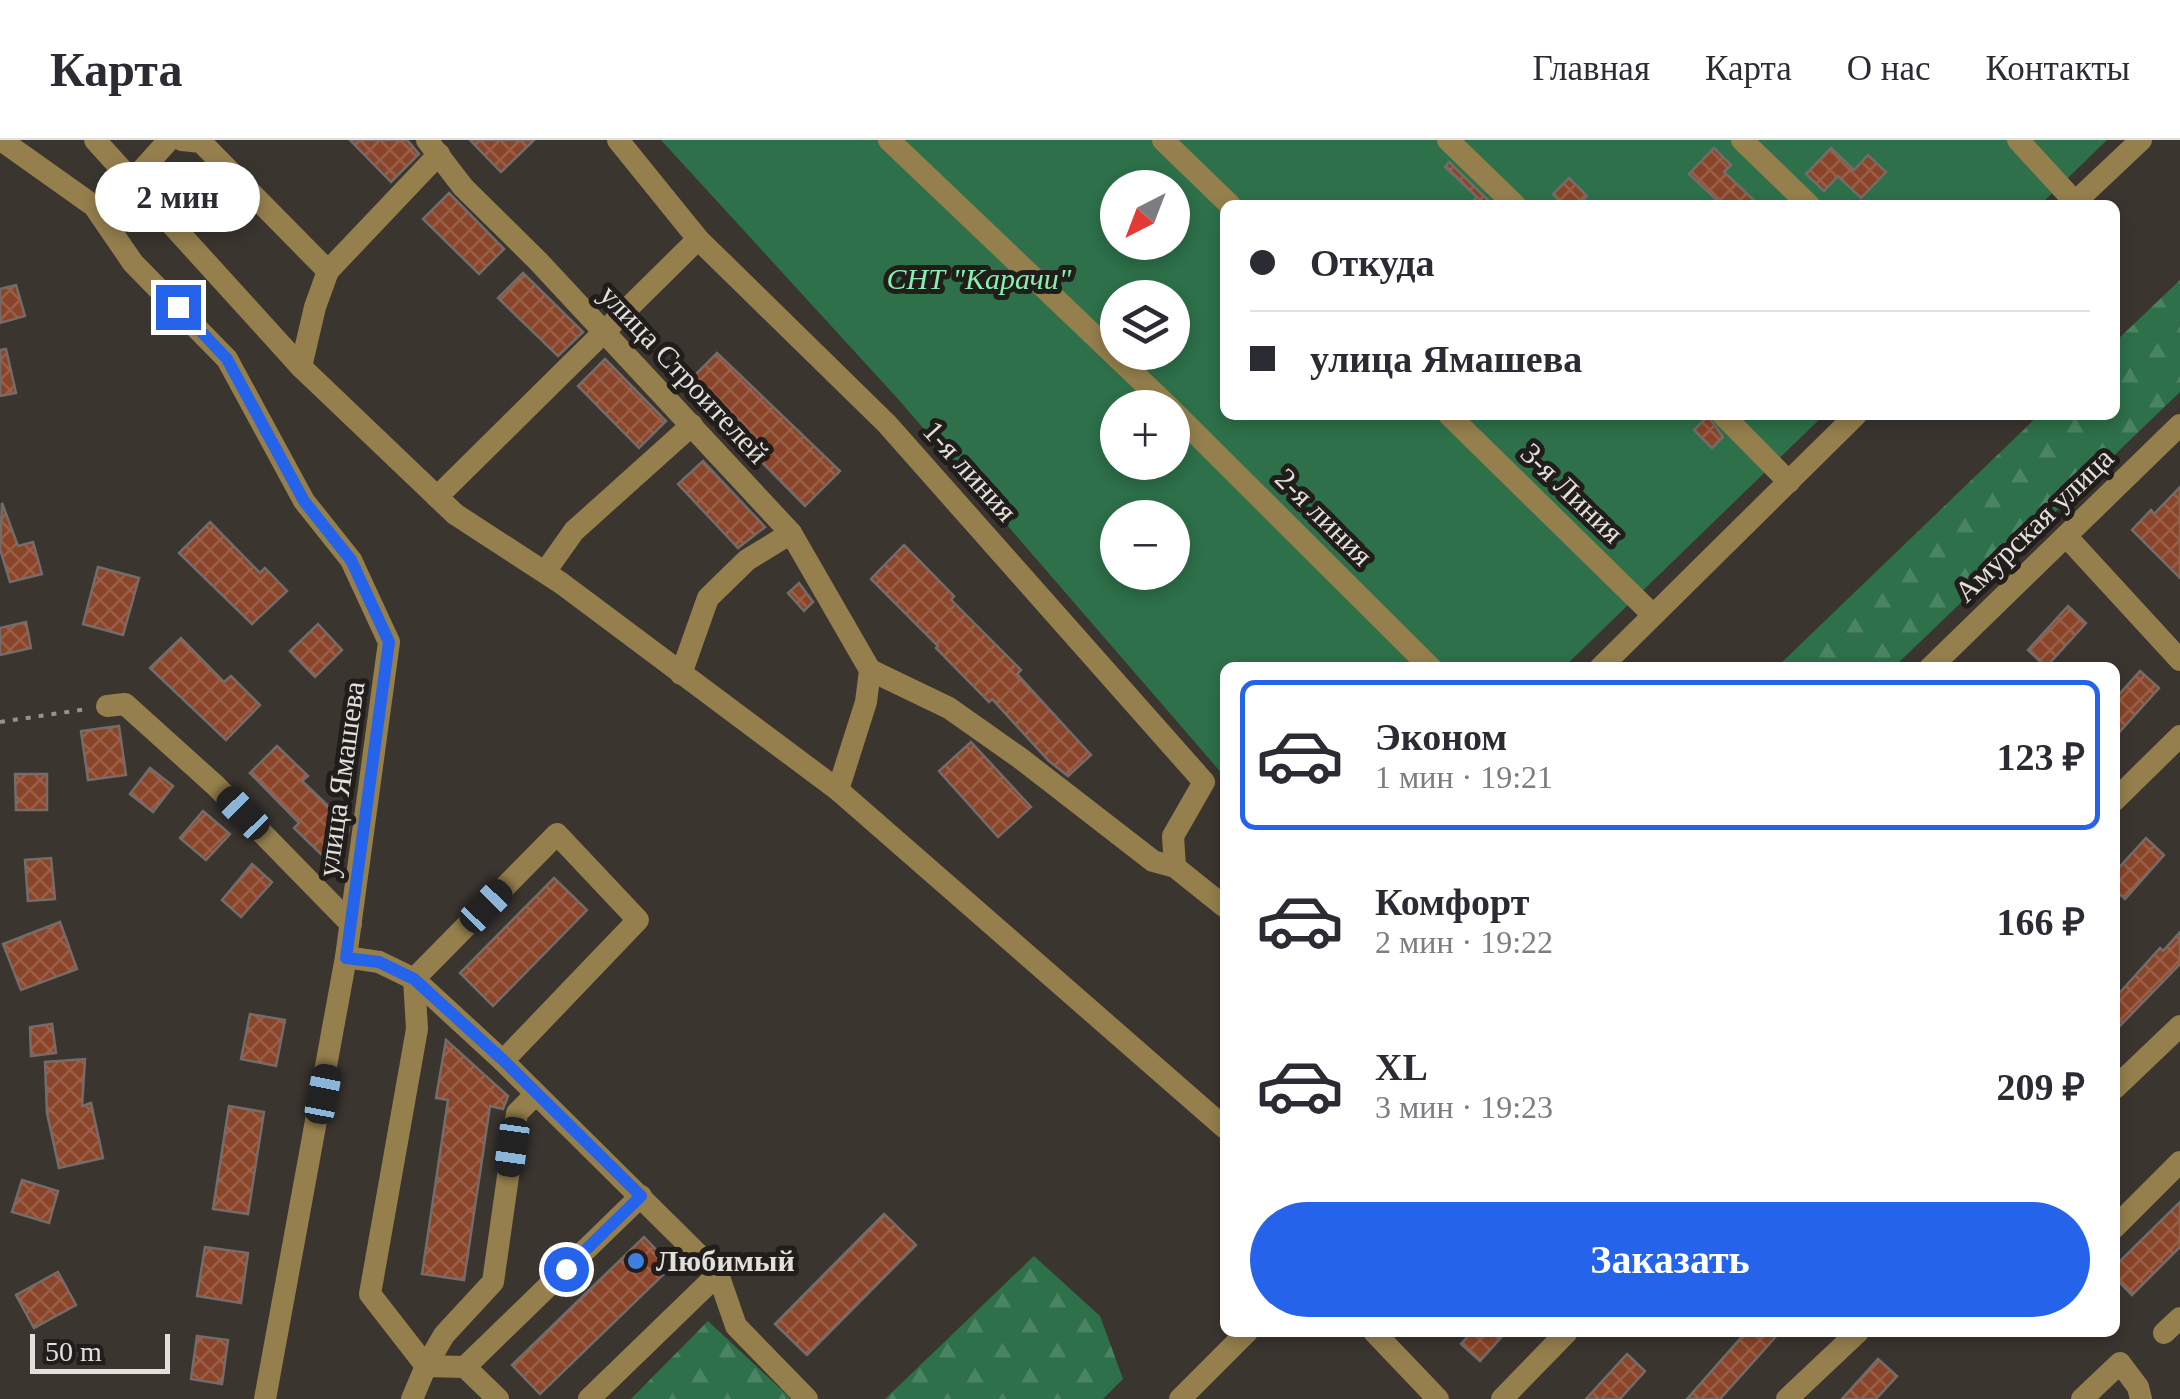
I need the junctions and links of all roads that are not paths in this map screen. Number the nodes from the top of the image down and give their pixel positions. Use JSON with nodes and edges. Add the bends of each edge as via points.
{"nodes":[{"id":1,"x":0,"y":140,"type":"edge"},
{"id":2,"x":95,"y":140,"type":"edge"},
{"id":3,"x":169,"y":140,"type":"edge"},
{"id":4,"x":182,"y":140,"type":"edge"},
{"id":5,"x":618,"y":140,"type":"edge"},
{"id":6,"x":889,"y":140,"type":"edge"},
{"id":7,"x":1163,"y":140,"type":"edge"},
{"id":8,"x":1448,"y":140,"type":"edge"},
{"id":9,"x":1742,"y":140,"type":"edge"},
{"id":10,"x":2018,"y":140,"type":"edge"},
{"id":11,"x":2141,"y":140,"type":"edge"},
{"id":12,"x":433,"y":147,"type":"edge"},
{"id":13,"x":0,"y":165,"type":"edge"},
{"id":14,"x":34,"y":166,"type":"junction"},
{"id":15,"x":132,"y":180,"type":"junction"},
{"id":16,"x":1225,"y":200,"type":"edge"},
{"id":17,"x":1510,"y":200,"type":"edge"},
{"id":18,"x":1804,"y":200,"type":"edge"},
{"id":19,"x":2070,"y":200,"type":"edge"},
{"id":20,"x":2078,"y":200,"type":"edge"},
{"id":21,"x":698,"y":239,"type":"junction"},
{"id":22,"x":328,"y":271,"type":"junction"},
{"id":23,"x":604,"y":335,"type":"junction"},
{"id":24,"x":301,"y":367,"type":"junction"},
{"id":25,"x":1151,"y":390,"type":"edge"},
{"id":26,"x":1454,"y":420,"type":"edge"},
{"id":27,"x":1728,"y":420,"type":"edge"},
{"id":28,"x":1851,"y":420,"type":"edge"},
{"id":29,"x":692,"y":425,"type":"junction"},
{"id":30,"x":2180,"y":425,"type":"edge"},
{"id":31,"x":1190,"y":428,"type":"edge"},
{"id":32,"x":1788,"y":482,"type":"junction"},
{"id":33,"x":437,"y":497,"type":"junction"},
{"id":34,"x":792,"y":532,"type":"junction"},
{"id":35,"x":2066,"y":536,"type":"junction"},
{"id":36,"x":545,"y":572,"type":"junction"},
{"id":37,"x":1653,"y":615,"type":"junction"},
{"id":38,"x":2180,"y":660,"type":"edge"},
{"id":39,"x":1425,"y":662,"type":"edge"},
{"id":40,"x":1606,"y":662,"type":"edge"},
{"id":41,"x":1936,"y":662,"type":"edge"},
{"id":42,"x":870,"y":670,"type":"junction"},
{"id":43,"x":682,"y":674,"type":"junction"},
{"id":44,"x":107,"y":706,"type":"road end"},
{"id":45,"x":2180,"y":736,"type":"edge"},
{"id":46,"x":838,"y":790,"type":"junction"},
{"id":47,"x":2120,"y":795,"type":"edge"},
{"id":48,"x":1175,"y":867,"type":"junction"},
{"id":49,"x":1220,"y":903,"type":"edge"},
{"id":50,"x":351,"y":924,"type":"junction"},
{"id":51,"x":346,"y":958,"type":"junction"},
{"id":52,"x":414,"y":979,"type":"junction"},
{"id":53,"x":2180,"y":1026,"type":"edge"},
{"id":54,"x":503,"y":1060,"type":"junction"},
{"id":55,"x":2120,"y":1083,"type":"edge"},
{"id":56,"x":536,"y":1094,"type":"junction"},
{"id":57,"x":1220,"y":1124,"type":"edge"},
{"id":58,"x":2180,"y":1162,"type":"edge"},
{"id":59,"x":641,"y":1196,"type":"junction"},
{"id":60,"x":2120,"y":1221,"type":"edge"},
{"id":61,"x":718,"y":1274,"type":"junction"},
{"id":62,"x":1242,"y":1337,"type":"edge"},
{"id":63,"x":1379,"y":1337,"type":"edge"},
{"id":64,"x":1562,"y":1337,"type":"edge"},
{"id":65,"x":1853,"y":1337,"type":"edge"},
{"id":66,"x":426,"y":1366,"type":"junction"},
{"id":67,"x":465,"y":1367,"type":"junction"},
{"id":68,"x":264,"y":1399,"type":"edge"},
{"id":69,"x":412,"y":1399,"type":"edge"},
{"id":70,"x":498,"y":1399,"type":"edge"},
{"id":71,"x":588,"y":1399,"type":"edge"},
{"id":72,"x":807,"y":1399,"type":"edge"},
{"id":73,"x":1180,"y":1399,"type":"edge"},
{"id":74,"x":1438,"y":1399,"type":"edge"},
{"id":75,"x":1502,"y":1399,"type":"edge"},
{"id":76,"x":1787,"y":1399,"type":"edge"},
{"id":77,"x":2082,"y":1399,"type":"edge"},
{"id":78,"x":2141,"y":1399,"type":"edge"}],
"edges":[{"from":1,"to":14,"type":"street","name":"улица Ямашева"},
{"from":2,"to":15,"type":"street"},
{"from":3,"to":15,"type":"street"},
{"from":4,"to":22,"type":"street","via":[[201,142]]},
{"from":5,"to":21,"type":"street","name":"1-я линия"},
{"from":6,"to":25,"type":"street","name":"2-я линия"},
{"from":7,"to":16,"type":"street"},
{"from":8,"to":17,"type":"street"},
{"from":9,"to":18,"type":"street"},
{"from":10,"to":19,"type":"street"},
{"from":11,"to":20,"type":"street"},
{"from":12,"to":22,"type":"street"},
{"from":12,"to":23,"type":"street","name":"улица Строителей"},
{"from":13,"to":14,"type":"street"},
{"from":14,"to":50,"type":"street","name":"улица Ямашева","via":[[94,206],[132,262],[227,359],[304,501],[351,560],[389,642]]},
{"from":15,"to":24,"type":"street"},
{"from":21,"to":23,"type":"street"},
{"from":21,"to":48,"type":"street","name":"1-я линия","via":[[887,424],[1204,782],[1173,836]]},
{"from":22,"to":24,"type":"street"},
{"from":23,"to":29,"type":"street","name":"улица Строителей"},
{"from":23,"to":33,"type":"street"},
{"from":24,"to":33,"type":"street"},
{"from":26,"to":37,"type":"street","name":"3-я Линия"},
{"from":27,"to":32,"type":"street"},
{"from":28,"to":32,"type":"street"},
{"from":29,"to":34,"type":"street","name":"улица Строителей"},
{"from":29,"to":36,"type":"street","via":[[574,531]]},
{"from":30,"to":35,"type":"street","name":"Амурская улица"},
{"from":31,"to":39,"type":"street","name":"2-я линия"},
{"from":32,"to":37,"type":"street"},
{"from":33,"to":36,"type":"street"},
{"from":34,"to":42,"type":"street","name":"улица Строителей"},
{"from":34,"to":43,"type":"street","via":[[746,560],[708,598]]},
{"from":35,"to":38,"type":"street"},
{"from":35,"to":41,"type":"street","name":"Амурская улица"},
{"from":36,"to":43,"type":"street"},
{"from":37,"to":40,"type":"street"},
{"from":42,"to":46,"type":"street"},
{"from":42,"to":48,"type":"street","via":[[949,708],[1153,861]]},
{"from":43,"to":46,"type":"street"},
{"from":44,"to":50,"type":"street","via":[[126,704]]},
{"from":45,"to":47,"type":"street"},
{"from":46,"to":57,"type":"street"},
{"from":48,"to":49,"type":"street"},
{"from":50,"to":51,"type":"street","name":"улица Ямашева"},
{"from":51,"to":52,"type":"street","via":[[379,962]]},
{"from":51,"to":68,"type":"street","name":"улица Ямашева"},
{"from":52,"to":54,"type":"street"},
{"from":52,"to":54,"type":"street","via":[[557,834],[638,920]]},
{"from":52,"to":66,"type":"street","via":[[417,1029],[370,1294]]},
{"from":53,"to":55,"type":"street"},
{"from":54,"to":56,"type":"street"},
{"from":56,"to":59,"type":"street"},
{"from":56,"to":66,"type":"street","via":[[518,1113],[492,1282]]},
{"from":58,"to":60,"type":"street"},
{"from":59,"to":61,"type":"street"},
{"from":59,"to":67,"type":"street"},
{"from":61,"to":71,"type":"street"},
{"from":61,"to":72,"type":"street","via":[[736,1326]]},
{"from":62,"to":73,"type":"street"},
{"from":63,"to":74,"type":"street"},
{"from":64,"to":75,"type":"street"},
{"from":65,"to":76,"type":"street"},
{"from":66,"to":67,"type":"street"},
{"from":66,"to":69,"type":"street"},
{"from":67,"to":70,"type":"street"},
{"from":77,"to":78,"type":"street","via":[[2120,1363]]}]}
